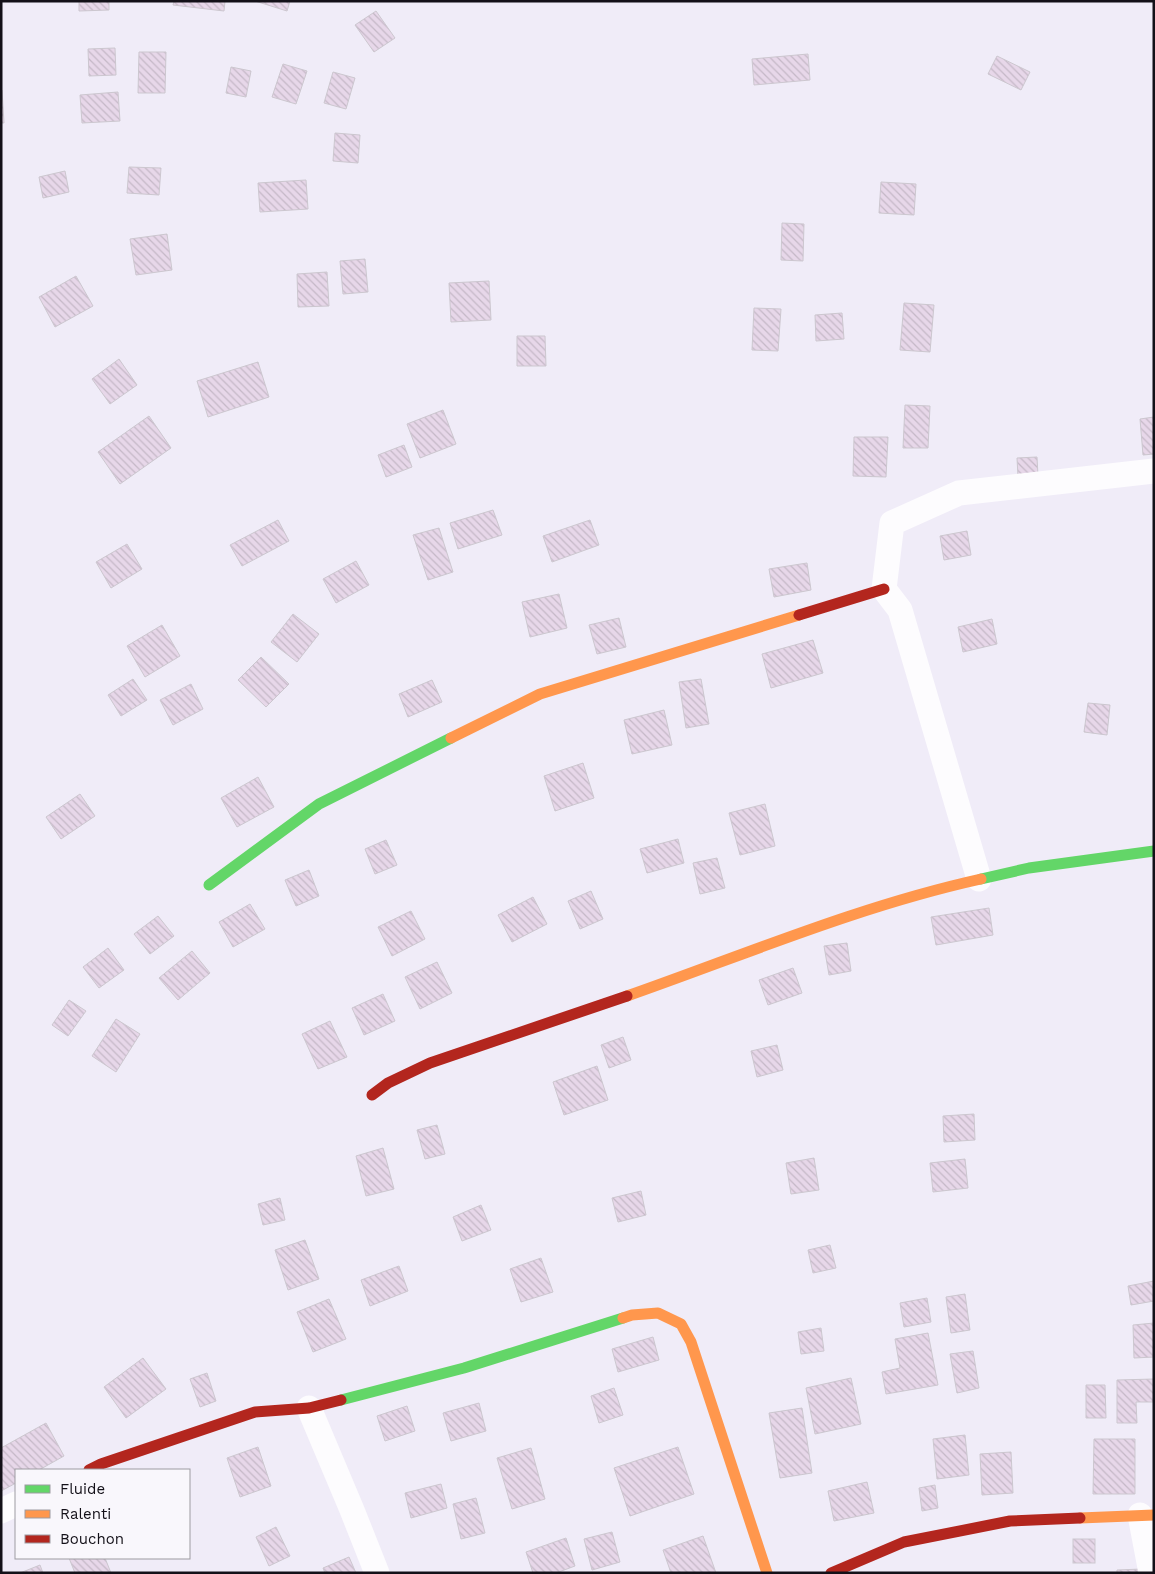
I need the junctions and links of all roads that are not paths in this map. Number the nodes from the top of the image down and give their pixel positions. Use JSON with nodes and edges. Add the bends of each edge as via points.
{"nodes":[{"id":1,"x":1154,"y":471,"type":"edge"},
{"id":2,"x":884,"y":589,"type":"junction"},
{"id":3,"x":1154,"y":851,"type":"edge"},
{"id":4,"x":979,"y":879,"type":"junction"},
{"id":5,"x":209,"y":885,"type":"dead end"},
{"id":6,"x":372,"y":1095,"type":"dead end"},
{"id":7,"x":308,"y":1408,"type":"junction"},
{"id":8,"x":91,"y":1469,"type":"edge"},
{"id":9,"x":15,"y":1504,"type":"edge"},
{"id":10,"x":1,"y":1511,"type":"edge"},
{"id":11,"x":1147,"y":1515,"type":"edge"},
{"id":12,"x":376,"y":1573,"type":"edge"},
{"id":13,"x":767,"y":1573,"type":"edge"},
{"id":14,"x":831,"y":1573,"type":"edge"},
{"id":15,"x":1151,"y":1573,"type":"edge"}],
"edges":[{"from":1,"to":2,"type":"street","via":[[959,493],[892,523]]},
{"from":2,"to":4,"type":"street","via":[[900,610]]},
{"from":2,"to":5,"type":"street","via":[[540,694],[319,804]]},
{"from":3,"to":4,"type":"street","via":[[1029,868]]},
{"from":4,"to":6,"type":"street","via":[[850,915],[430,1063],[388,1083]]},
{"from":7,"to":8,"type":"street","via":[[255,1412]]},
{"from":7,"to":12,"type":"street"},
{"from":7,"to":13,"type":"street","via":[[464,1368],[632,1315],[658,1313],[681,1324],[691,1342]]},
{"from":9,"to":10,"type":"street"},
{"from":11,"to":14,"type":"street","via":[[1010,1521],[904,1542]]},
{"from":11,"to":15,"type":"street"}]}
